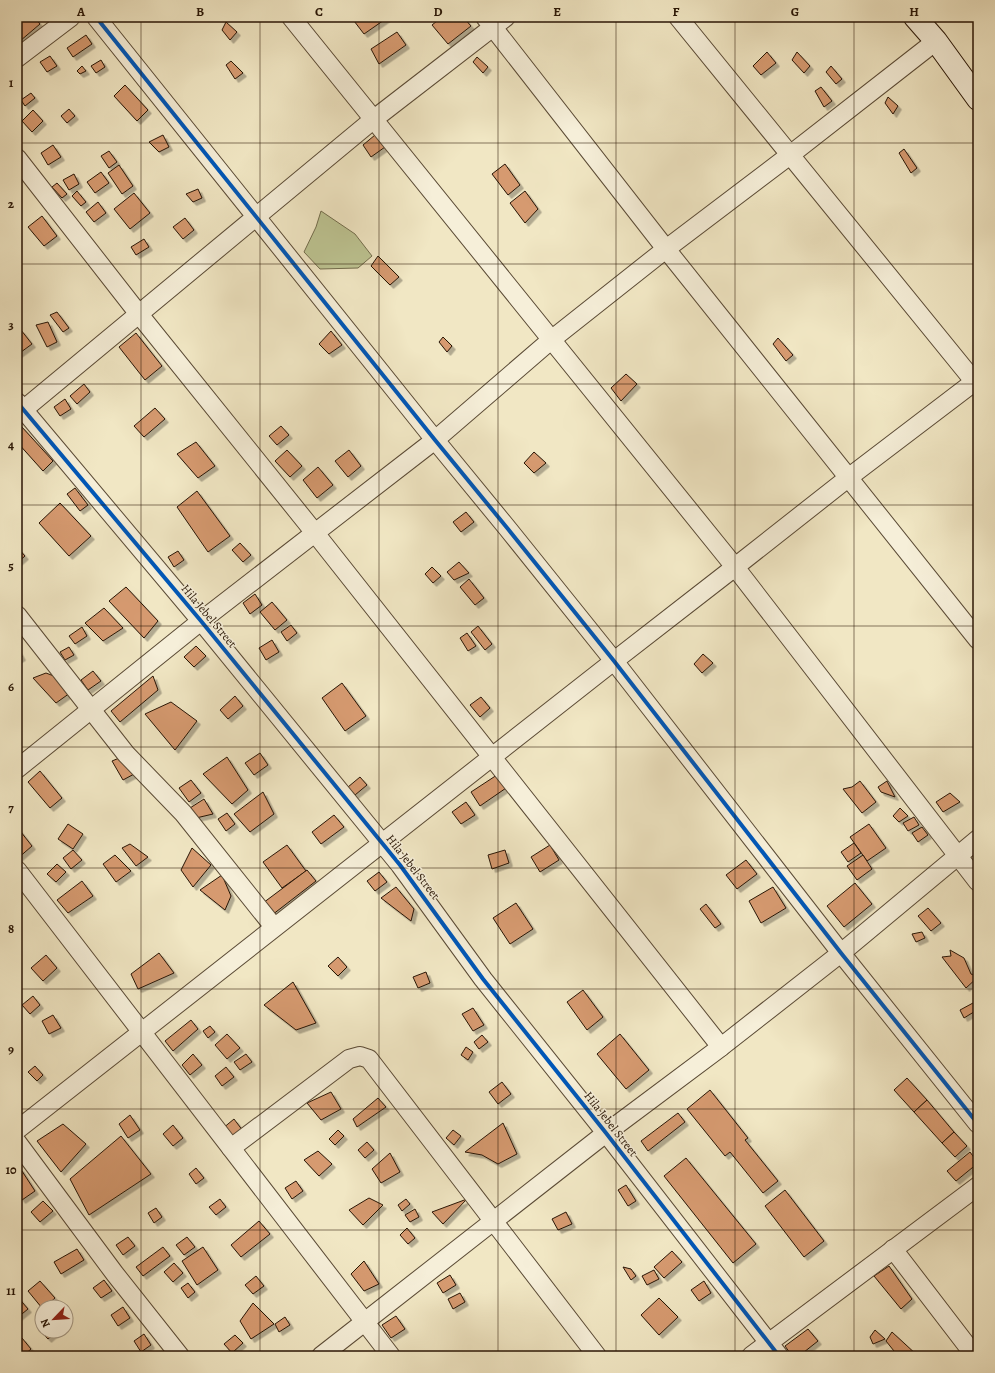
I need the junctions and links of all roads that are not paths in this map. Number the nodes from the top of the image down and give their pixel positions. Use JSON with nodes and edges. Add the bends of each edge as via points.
{"nodes":[{"id":1,"x":71,"y":17,"type":"edge"},
{"id":2,"x":96,"y":17,"type":"edge"},
{"id":3,"x":291,"y":17,"type":"edge"},
{"id":4,"x":678,"y":17,"type":"edge"},
{"id":5,"x":915,"y":17,"type":"edge"},
{"id":6,"x":495,"y":20,"type":"edge"},
{"id":7,"x":936,"y":41,"type":"junction"},
{"id":8,"x":17,"y":58,"type":"edge"},
{"id":9,"x":978,"y":99,"type":"edge"},
{"id":10,"x":374,"y":119,"type":"junction"},
{"id":11,"x":790,"y":155,"type":"junction"},
{"id":12,"x":17,"y":158,"type":"edge"},
{"id":13,"x":256,"y":216,"type":"junction"},
{"id":14,"x":666,"y":249,"type":"junction"},
{"id":15,"x":138,"y":314,"type":"junction"},
{"id":16,"x":551,"y":340,"type":"junction"},
{"id":17,"x":977,"y":382,"type":"edge"},
{"id":18,"x":19,"y":409,"type":"edge"},
{"id":19,"x":435,"y":440,"type":"junction"},
{"id":20,"x":848,"y":478,"type":"junction"},
{"id":21,"x":315,"y":533,"type":"junction"},
{"id":22,"x":735,"y":568,"type":"junction"},
{"id":23,"x":17,"y":614,"type":"edge"},
{"id":24,"x":201,"y":622,"type":"junction"},
{"id":25,"x":978,"y":640,"type":"edge"},
{"id":26,"x":614,"y":661,"type":"junction"},
{"id":27,"x":92,"y":710,"type":"junction"},
{"id":28,"x":492,"y":757,"type":"junction"},
{"id":29,"x":17,"y":769,"type":"edge"},
{"id":30,"x":978,"y":839,"type":"edge"},
{"id":31,"x":382,"y":843,"type":"junction"},
{"id":32,"x":958,"y":856,"type":"junction"},
{"id":33,"x":17,"y":870,"type":"edge"},
{"id":34,"x":978,"y":882,"type":"edge"},
{"id":35,"x":274,"y":927,"type":"junction"},
{"id":36,"x":841,"y":953,"type":"junction"},
{"id":37,"x":142,"y":1031,"type":"junction"},
{"id":38,"x":721,"y":1047,"type":"junction"},
{"id":39,"x":978,"y":1124,"type":"edge"},
{"id":40,"x":17,"y":1130,"type":"edge"},
{"id":41,"x":606,"y":1133,"type":"junction"},
{"id":42,"x":17,"y":1142,"type":"edge"},
{"id":43,"x":231,"y":1148,"type":"junction"},
{"id":44,"x":978,"y":1186,"type":"edge"},
{"id":45,"x":493,"y":1222,"type":"junction"},
{"id":46,"x":893,"y":1249,"type":"junction"},
{"id":47,"x":365,"y":1322,"type":"junction"},
{"id":48,"x":774,"y":1350,"type":"edge"},
{"id":49,"x":180,"y":1356,"type":"edge"},
{"id":50,"x":321,"y":1356,"type":"edge"},
{"id":51,"x":391,"y":1356,"type":"edge"},
{"id":52,"x":597,"y":1356,"type":"edge"},
{"id":53,"x":751,"y":1356,"type":"edge"},
{"id":54,"x":975,"y":1356,"type":"edge"}],
"edges":[{"from":1,"to":8,"type":"street"},
{"from":2,"to":13,"type":"street"},
{"from":3,"to":10,"type":"street"},
{"from":4,"to":11,"type":"street"},
{"from":5,"to":7,"type":"main road"},
{"from":6,"to":10,"type":"street"},
{"from":6,"to":14,"type":"street"},
{"from":7,"to":9,"type":"main road"},
{"from":7,"to":11,"type":"street"},
{"from":10,"to":13,"type":"street"},
{"from":10,"to":16,"type":"street"},
{"from":11,"to":14,"type":"street"},
{"from":11,"to":17,"type":"street"},
{"from":12,"to":15,"type":"street"},
{"from":13,"to":15,"type":"street"},
{"from":13,"to":19,"type":"street"},
{"from":14,"to":16,"type":"street"},
{"from":14,"to":20,"type":"street"},
{"from":15,"to":18,"type":"street"},
{"from":15,"to":21,"type":"street"},
{"from":16,"to":19,"type":"street"},
{"from":16,"to":22,"type":"street"},
{"from":17,"to":20,"type":"street"},
{"from":18,"to":24,"type":"street","name":"Hila Jebel Street"},
{"from":19,"to":21,"type":"street"},
{"from":19,"to":26,"type":"street"},
{"from":20,"to":22,"type":"street"},
{"from":20,"to":25,"type":"street"},
{"from":21,"to":24,"type":"street"},
{"from":21,"to":28,"type":"street"},
{"from":22,"to":26,"type":"street"},
{"from":22,"to":32,"type":"street"},
{"from":23,"to":27,"type":"street"},
{"from":24,"to":27,"type":"street"},
{"from":24,"to":31,"type":"street","name":"Hila Jebel Street"},
{"from":26,"to":28,"type":"street"},
{"from":26,"to":36,"type":"street"},
{"from":27,"to":29,"type":"street"},
{"from":27,"to":35,"type":"street","via":[[126,754],[183,813]]},
{"from":28,"to":31,"type":"street"},
{"from":28,"to":38,"type":"street"},
{"from":30,"to":32,"type":"street"},
{"from":31,"to":35,"type":"street"},
{"from":31,"to":41,"type":"street","name":"Hila Jebel Street","via":[[483,978]]},
{"from":32,"to":34,"type":"street"},
{"from":32,"to":36,"type":"street"},
{"from":33,"to":37,"type":"street"},
{"from":35,"to":37,"type":"street"},
{"from":36,"to":38,"type":"street"},
{"from":36,"to":39,"type":"street"},
{"from":37,"to":40,"type":"street"},
{"from":37,"to":43,"type":"street"},
{"from":38,"to":41,"type":"street"},
{"from":41,"to":45,"type":"street"},
{"from":41,"to":48,"type":"street","name":"Hila Jebel Street"},
{"from":42,"to":49,"type":"street","via":[[115,1274]]},
{"from":43,"to":45,"type":"street","via":[[349,1059],[360,1056],[369,1059]]},
{"from":43,"to":47,"type":"street"},
{"from":44,"to":46,"type":"street"},
{"from":45,"to":47,"type":"street"},
{"from":45,"to":52,"type":"street"},
{"from":46,"to":48,"type":"street"},
{"from":46,"to":54,"type":"street"},
{"from":47,"to":50,"type":"street"},
{"from":47,"to":51,"type":"street"},
{"from":48,"to":53,"type":"street"}]}
